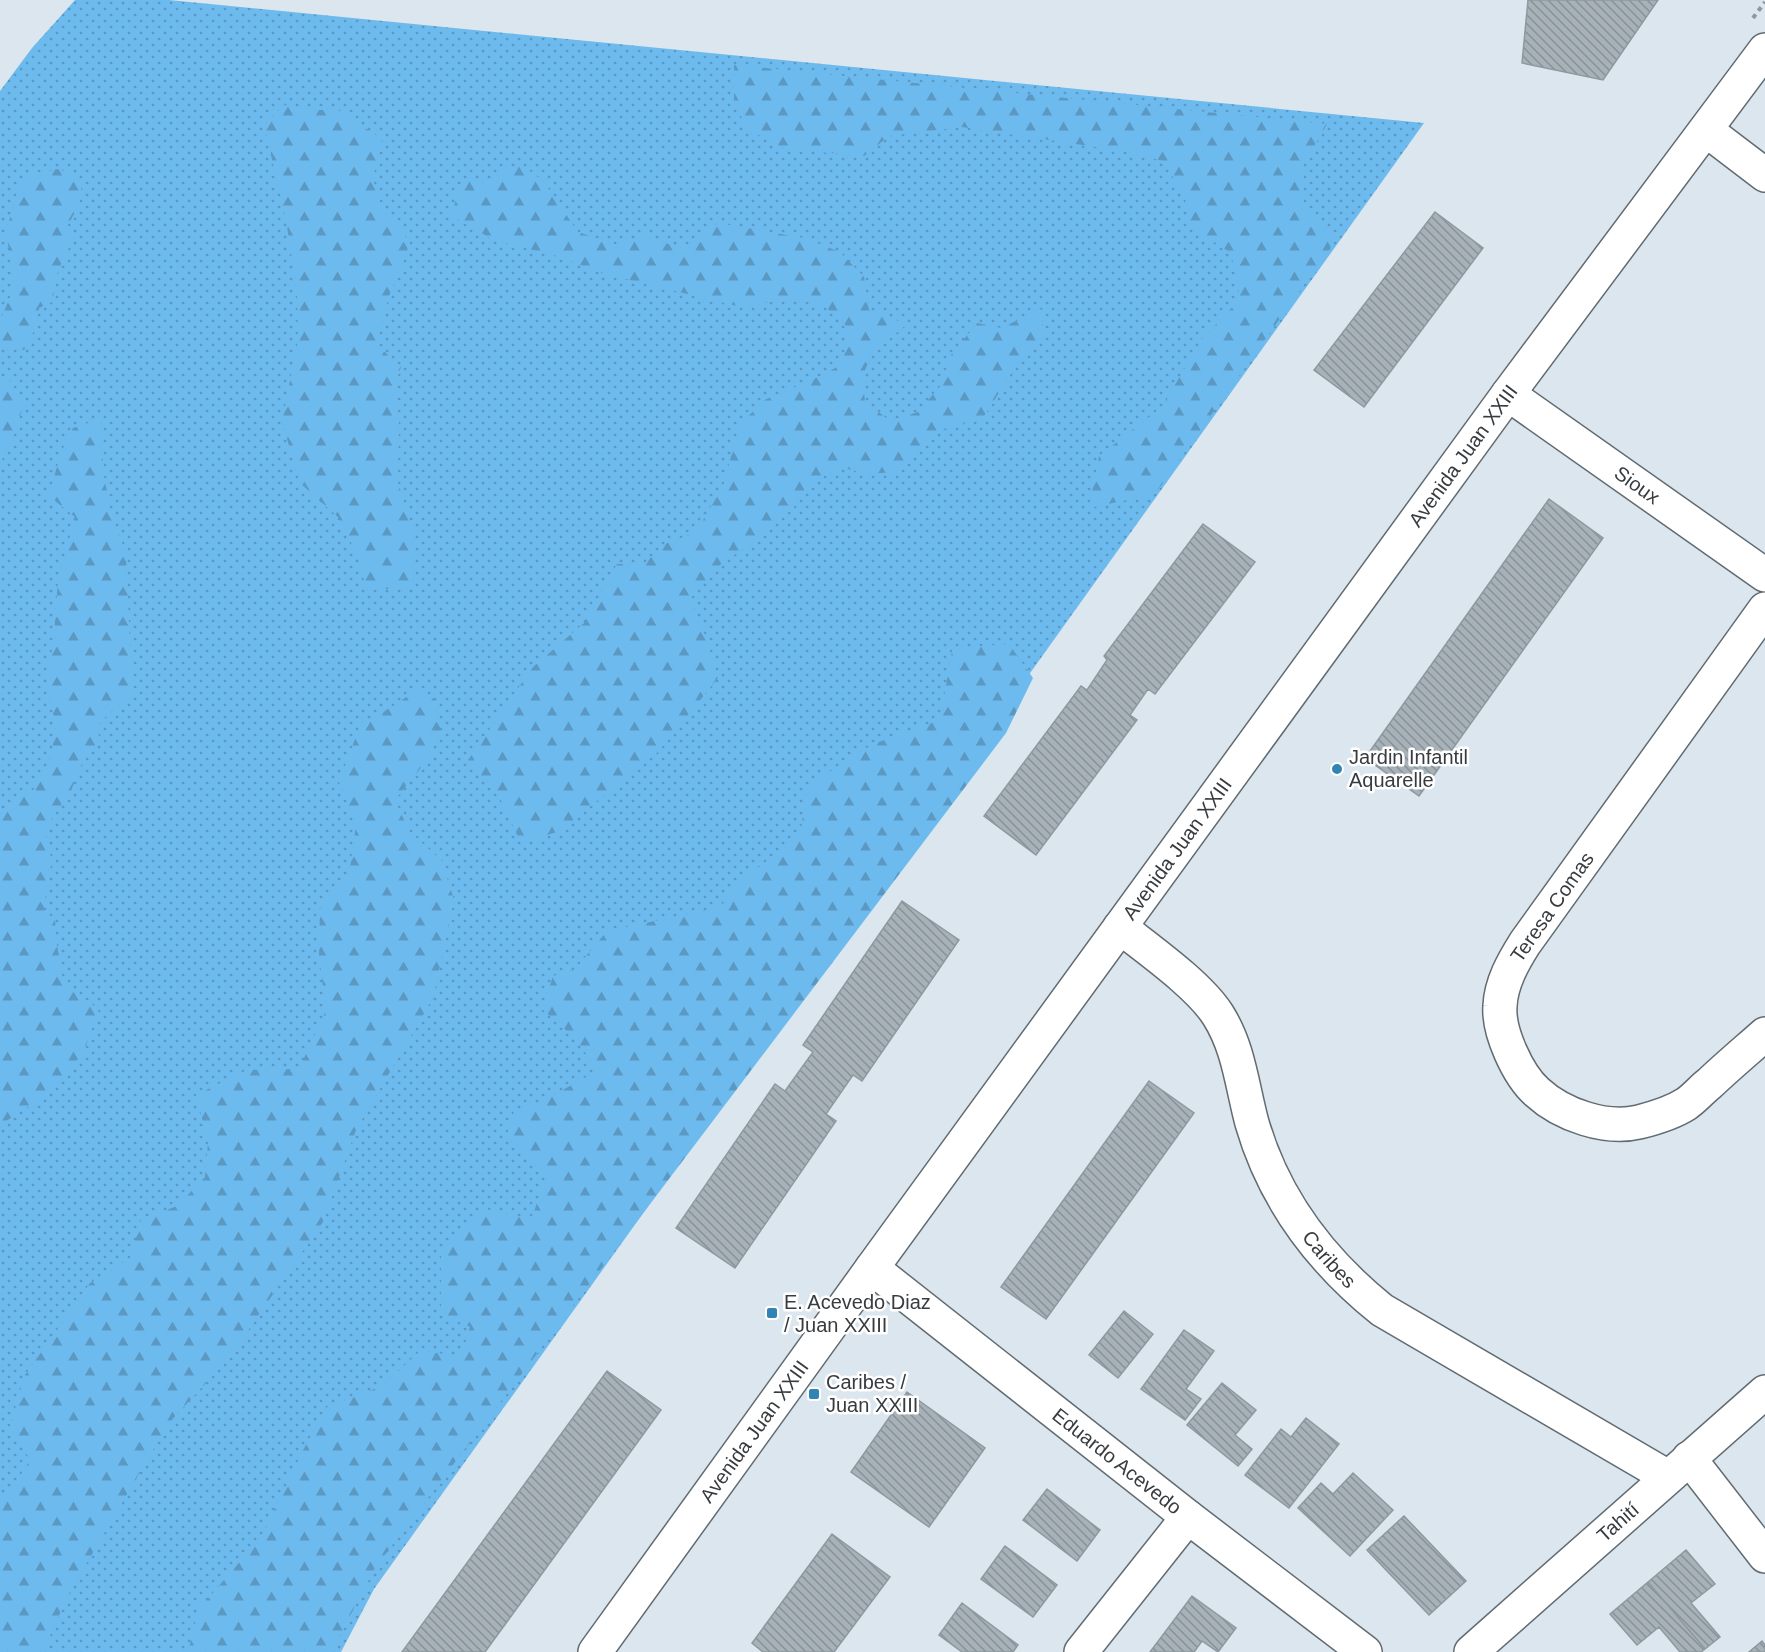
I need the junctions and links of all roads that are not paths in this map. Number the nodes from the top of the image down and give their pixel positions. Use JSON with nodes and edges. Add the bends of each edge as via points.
{"nodes":[{"id":1,"x":1765,"y":50,"type":"edge"},
{"id":2,"x":1706,"y":130,"type":"junction"},
{"id":3,"x":1765,"y":175,"type":"edge"},
{"id":4,"x":1508,"y":394,"type":"junction"},
{"id":5,"x":1765,"y":575,"type":"edge"},
{"id":6,"x":1765,"y":609,"type":"edge"},
{"id":7,"x":1120,"y":927,"type":"junction"},
{"id":8,"x":1765,"y":1034,"type":"edge"},
{"id":9,"x":872,"y":1268,"type":"junction"},
{"id":10,"x":1765,"y":1392,"type":"edge"},
{"id":11,"x":1678,"y":1467,"type":"junction"},
{"id":12,"x":1188,"y":1517,"type":"junction"},
{"id":13,"x":1765,"y":1556,"type":"edge"},
{"id":14,"x":595,"y":1652,"type":"edge"},
{"id":15,"x":1082,"y":1652,"type":"edge"},
{"id":16,"x":1365,"y":1652,"type":"edge"},
{"id":17,"x":1471,"y":1652,"type":"edge"}],
"edges":[{"from":1,"to":2,"type":"street","name":"Avenida Juan XXIII"},
{"from":2,"to":3,"type":"street"},
{"from":2,"to":4,"type":"street","name":"Avenida Juan XXIII"},
{"from":4,"to":5,"type":"street","name":"Sioux"},
{"from":4,"to":7,"type":"street","name":"Avenida Juan XXIII"},
{"from":6,"to":8,"type":"street","name":"Teresa Comas","via":[[1525,943],[1509,969],[1500,1006],[1505,1038],[1519,1069],[1537,1092],[1559,1107],[1610,1123],[1636,1123],[1686,1103]]},
{"from":7,"to":9,"type":"street","name":"Avenida Juan XXIII"},
{"from":7,"to":11,"type":"street","name":"Caribes","via":[[1217,1013],[1236,1051],[1252,1121],[1269,1168],[1303,1228],[1344,1277],[1382,1310]]},
{"from":9,"to":12,"type":"street","name":"Eduardo Acevedo"},
{"from":9,"to":14,"type":"street","name":"Avenida Juan XXIII"},
{"from":10,"to":11,"type":"street","name":"Tahití"},
{"from":11,"to":13,"type":"street","name":"Caribes"},
{"from":11,"to":17,"type":"street","name":"Tahití"},
{"from":12,"to":15,"type":"street"},
{"from":12,"to":16,"type":"street","name":"Eduardo Acevedo"}]}
